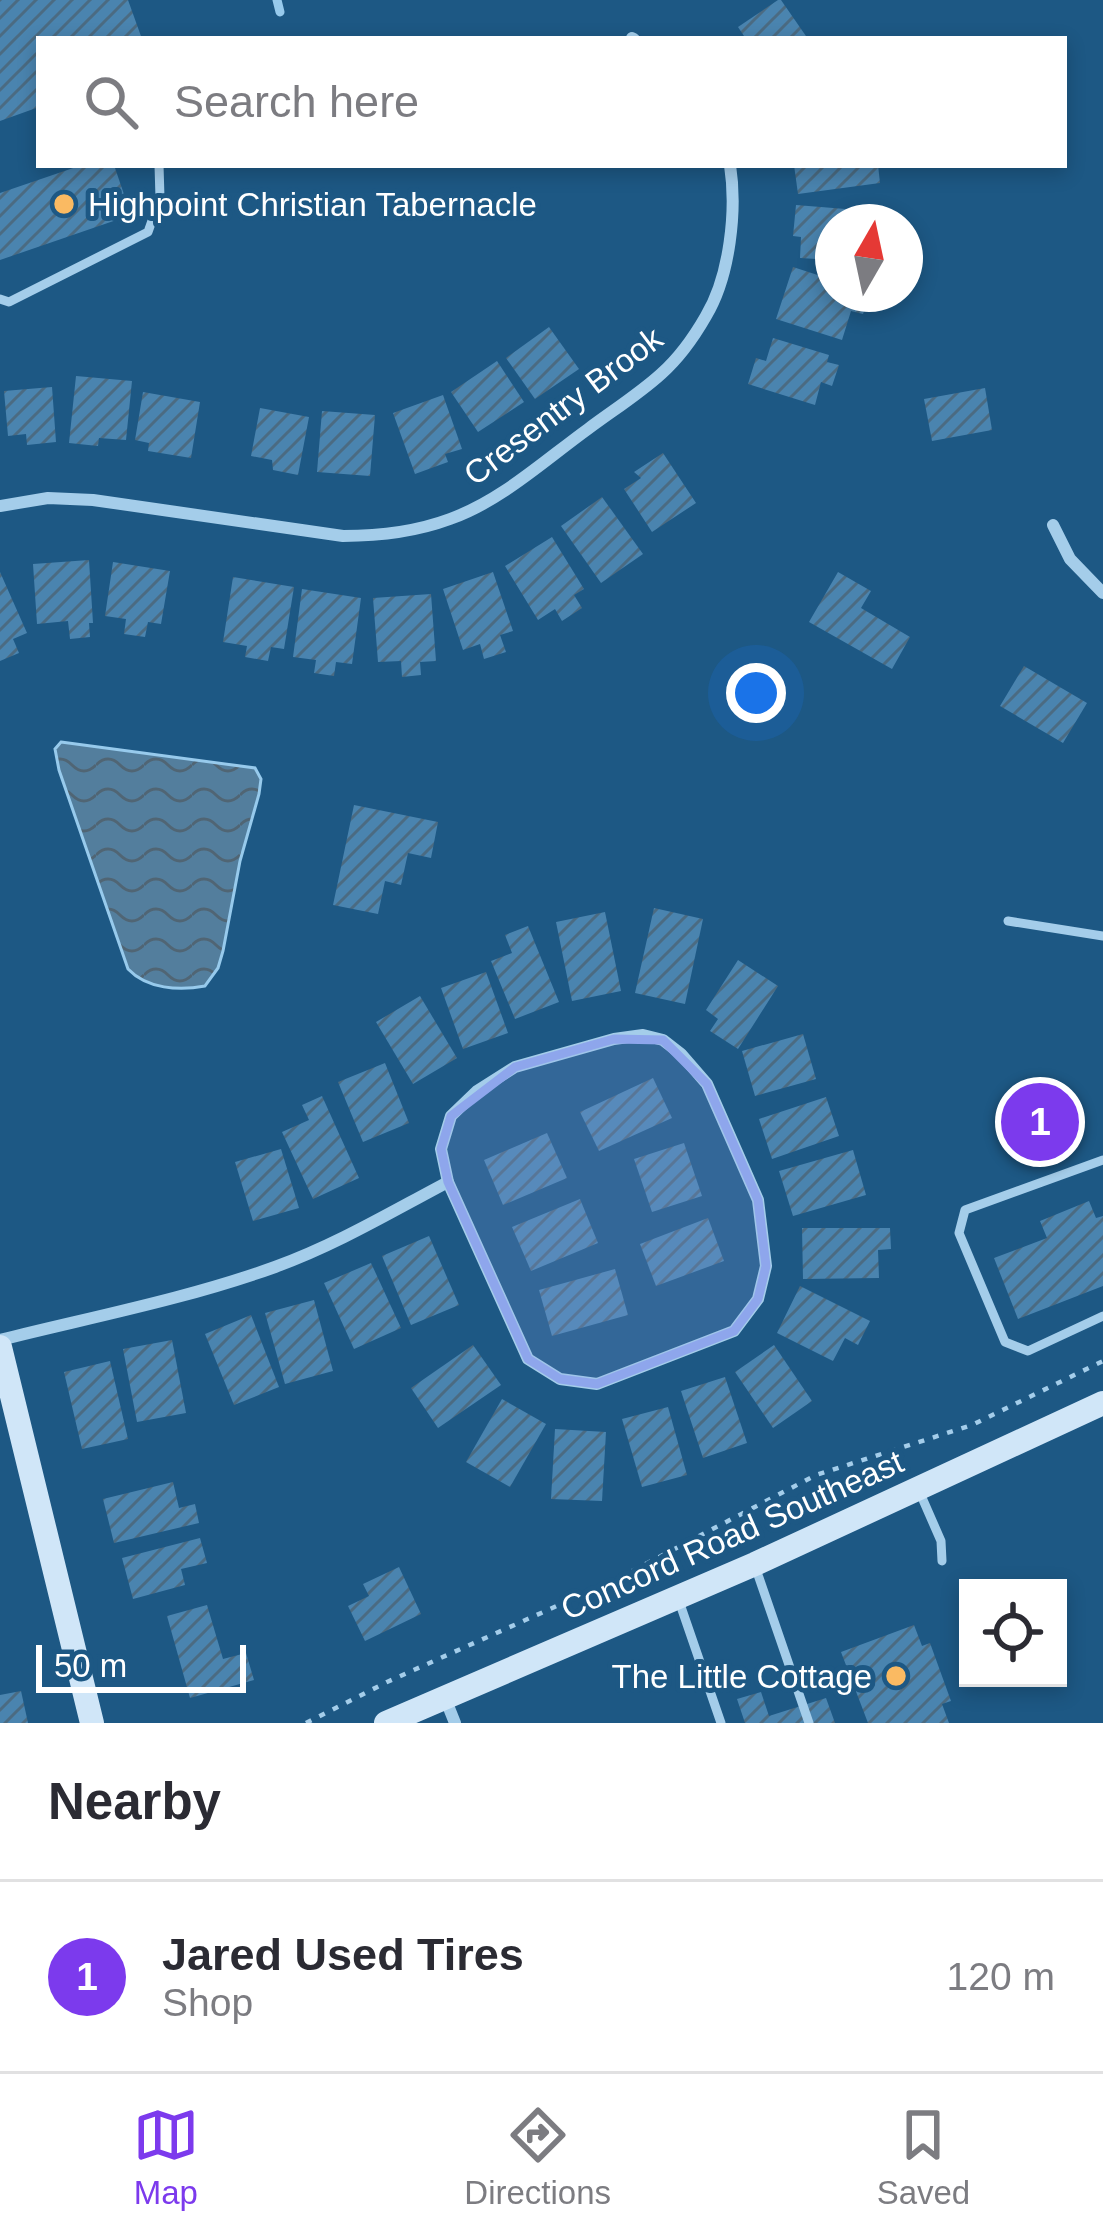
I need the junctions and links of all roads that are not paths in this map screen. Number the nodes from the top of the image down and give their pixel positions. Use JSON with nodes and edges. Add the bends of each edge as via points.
{"nodes":[{"id":1,"x":159,"y":168,"type":"edge"},
{"id":2,"x":731,"y":168,"type":"edge"},
{"id":3,"x":0,"y":299,"type":"edge"},
{"id":4,"x":0,"y":506,"type":"edge"},
{"id":5,"x":1053,"y":525,"type":"dead end"},
{"id":6,"x":1103,"y":593,"type":"edge"},
{"id":7,"x":1008,"y":922,"type":"dead end"},
{"id":8,"x":1103,"y":936,"type":"edge"},
{"id":9,"x":1103,"y":1160,"type":"edge"},
{"id":10,"x":448,"y":1182,"type":"junction"},
{"id":11,"x":1102,"y":1320,"type":"edge"},
{"id":12,"x":0,"y":1344,"type":"edge"},
{"id":13,"x":1103,"y":1403,"type":"edge"},
{"id":14,"x":918,"y":1489,"type":"junction"},
{"id":15,"x":942,"y":1561,"type":"dead end"},
{"id":16,"x":755,"y":1564,"type":"junction"},
{"id":17,"x":678,"y":1596,"type":"junction"},
{"id":18,"x":445,"y":1697,"type":"junction"},
{"id":19,"x":92,"y":1723,"type":"edge"},
{"id":20,"x":386,"y":1723,"type":"edge"},
{"id":21,"x":455,"y":1723,"type":"edge"},
{"id":22,"x":722,"y":1723,"type":"edge"},
{"id":23,"x":809,"y":1723,"type":"edge"}],
"edges":[{"from":1,"to":3,"type":"lane","via":[[160,198],[148,232],[9,302]]},
{"from":2,"to":4,"type":"street","name":"Cresentry Brook","via":[[735,194],[722,280],[689,344],[544,462],[457,517],[343,536],[93,500]]},
{"from":5,"to":6,"type":"street","via":[[1070,559]]},
{"from":7,"to":8,"type":"lane"},
{"from":9,"to":11,"type":"lane","via":[[965,1210],[959,1233],[1005,1342],[1028,1351]]},
{"from":10,"to":10,"type":"street","via":[[441,1149],[452,1116],[477,1091],[555,1054],[644,1035],[663,1040],[707,1084],[758,1200],[766,1266],[758,1299],[734,1330],[597,1384],[560,1379],[528,1359]]},
{"from":10,"to":12,"type":"street","via":[[276,1266]]},
{"from":12,"to":19,"type":"street"},
{"from":13,"to":14,"type":"street","name":"Concord Road Southeast"},
{"from":14,"to":15,"type":"lane"},
{"from":14,"to":16,"type":"street","name":"Concord Road Southeast"},
{"from":16,"to":17,"type":"street","name":"Concord Road Southeast"},
{"from":16,"to":23,"type":"lane"},
{"from":17,"to":18,"type":"street","name":"Concord Road Southeast"},
{"from":17,"to":22,"type":"lane"},
{"from":18,"to":20,"type":"street","name":"Concord Road Southeast"},
{"from":18,"to":21,"type":"street"}]}
